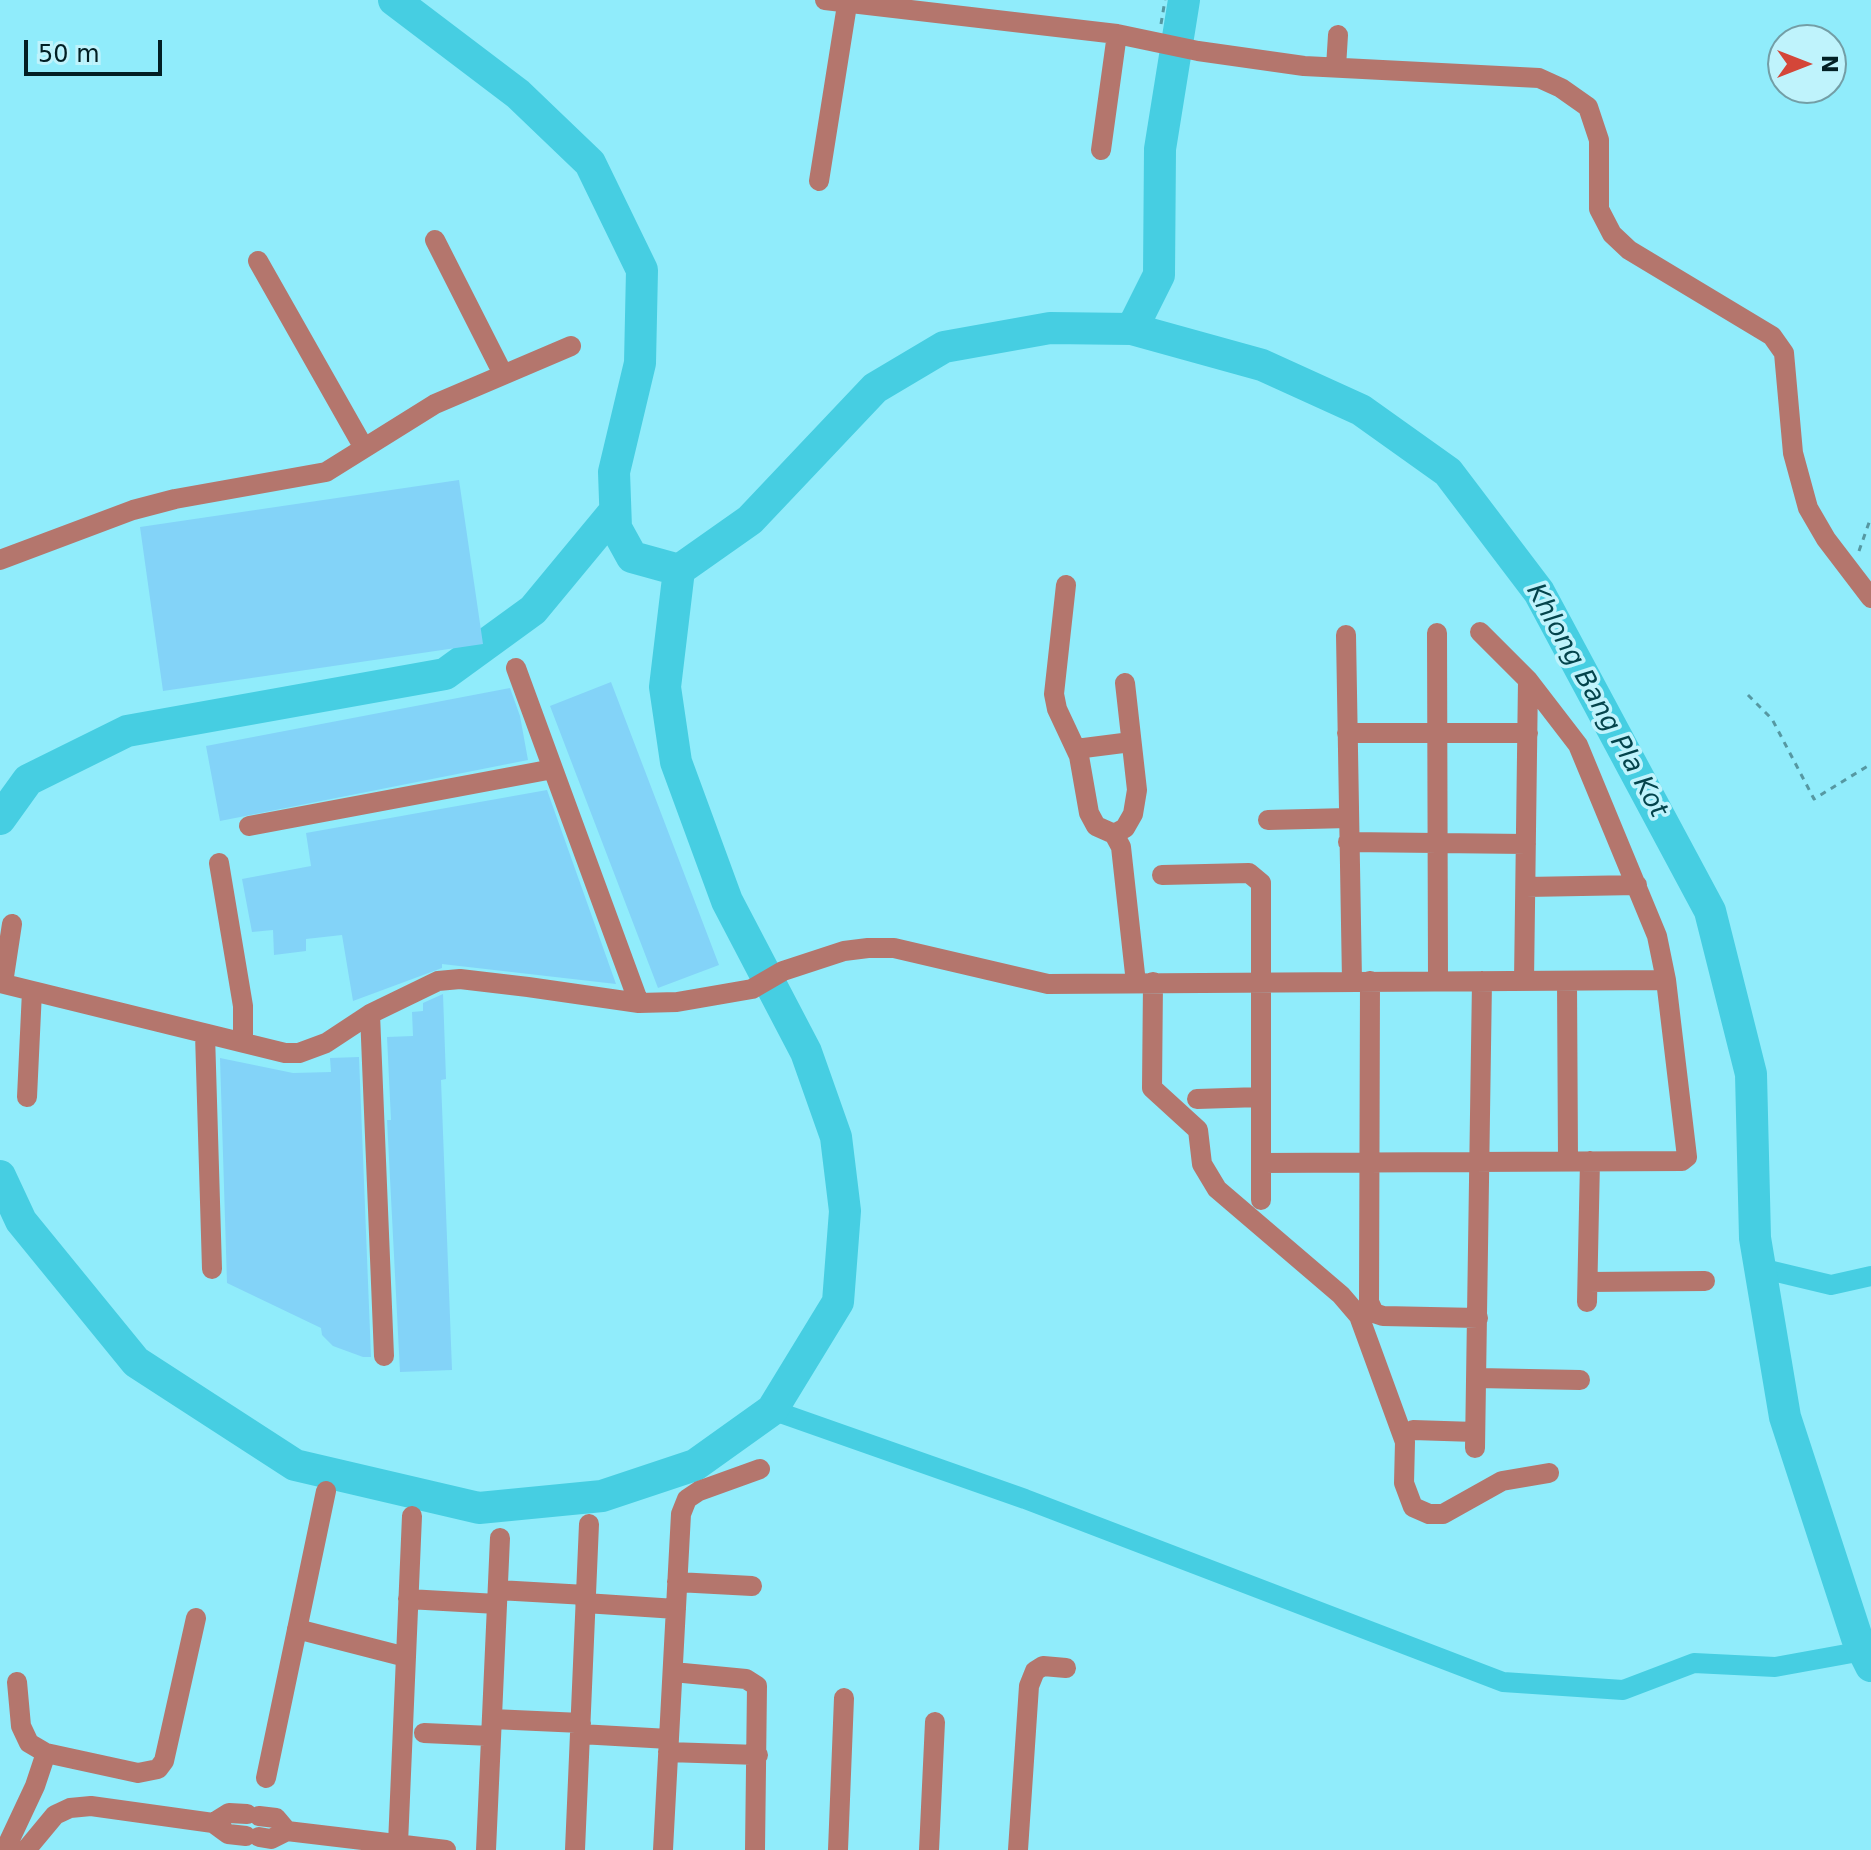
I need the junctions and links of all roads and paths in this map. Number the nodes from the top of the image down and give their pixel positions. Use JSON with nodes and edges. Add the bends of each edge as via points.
{"nodes":[{"id":1,"x":825,"y":0,"type":"edge"},
{"id":2,"x":1165,"y":0,"type":"edge"},
{"id":3,"x":847,"y":5,"type":"junction"},
{"id":4,"x":1117,"y":34,"type":"junction"},
{"id":5,"x":1338,"y":35,"type":"dead end"},
{"id":6,"x":1148,"y":41,"type":"junction"},
{"id":7,"x":1336,"y":67,"type":"junction"},
{"id":8,"x":1101,"y":150,"type":"dead end"},
{"id":9,"x":819,"y":181,"type":"dead end"},
{"id":10,"x":435,"y":240,"type":"dead end"},
{"id":11,"x":258,"y":261,"type":"dead end"},
{"id":12,"x":571,"y":346,"type":"dead end"},
{"id":13,"x":503,"y":374,"type":"junction"},
{"id":14,"x":364,"y":448,"type":"junction"},
{"id":15,"x":1871,"y":517,"type":"edge"},
{"id":16,"x":0,"y":560,"type":"edge"},
{"id":17,"x":1852,"y":574,"type":"junction"},
{"id":18,"x":1066,"y":585,"type":"dead end"},
{"id":19,"x":1871,"y":598,"type":"edge"},
{"id":20,"x":1480,"y":632,"type":"dead end"},
{"id":21,"x":1437,"y":633,"type":"dead end"},
{"id":22,"x":1346,"y":635,"type":"dead end"},
{"id":23,"x":516,"y":668,"type":"dead end"},
{"id":24,"x":1528,"y":680,"type":"junction"},
{"id":25,"x":1125,"y":683,"type":"dead end"},
{"id":26,"x":1748,"y":695,"type":"dead end"},
{"id":27,"x":1347,"y":733,"type":"junction"},
{"id":28,"x":1528,"y":733,"type":"junction"},
{"id":29,"x":1437,"y":735,"type":"junction"},
{"id":30,"x":1131,"y":742,"type":"junction"},
{"id":31,"x":1076,"y":749,"type":"junction"},
{"id":32,"x":1871,"y":764,"type":"edge"},
{"id":33,"x":553,"y":769,"type":"junction"},
{"id":34,"x":1348,"y":818,"type":"junction"},
{"id":35,"x":1268,"y":820,"type":"dead end"},
{"id":36,"x":249,"y":826,"type":"dead end"},
{"id":37,"x":1114,"y":834,"type":"junction"},
{"id":38,"x":1348,"y":842,"type":"junction"},
{"id":39,"x":1438,"y":844,"type":"junction"},
{"id":40,"x":1526,"y":844,"type":"junction"},
{"id":41,"x":219,"y":863,"type":"dead end"},
{"id":42,"x":1162,"y":875,"type":"dead end"},
{"id":43,"x":1637,"y":885,"type":"junction"},
{"id":44,"x":1526,"y":887,"type":"junction"},
{"id":45,"x":12,"y":924,"type":"dead end"},
{"id":46,"x":1666,"y":980,"type":"junction"},
{"id":47,"x":1260,"y":981,"type":"junction"},
{"id":48,"x":1361,"y":981,"type":"junction"},
{"id":49,"x":1438,"y":981,"type":"junction"},
{"id":50,"x":1482,"y":981,"type":"junction"},
{"id":51,"x":1524,"y":981,"type":"junction"},
{"id":52,"x":1567,"y":981,"type":"junction"},
{"id":53,"x":1144,"y":982,"type":"junction"},
{"id":54,"x":1,"y":983,"type":"edge"},
{"id":55,"x":32,"y":991,"type":"junction"},
{"id":56,"x":639,"y":1003,"type":"junction"},
{"id":57,"x":370,"y":1014,"type":"junction"},
{"id":58,"x":205,"y":1034,"type":"junction"},
{"id":59,"x":243,"y":1043,"type":"junction"},
{"id":60,"x":27,"y":1097,"type":"dead end"},
{"id":61,"x":1260,"y":1097,"type":"junction"},
{"id":62,"x":1197,"y":1099,"type":"dead end"},
{"id":63,"x":1367,"y":1161,"type":"junction"},
{"id":64,"x":1568,"y":1161,"type":"junction"},
{"id":65,"x":1590,"y":1161,"type":"junction"},
{"id":66,"x":1478,"y":1162,"type":"junction"},
{"id":67,"x":1261,"y":1163,"type":"junction"},
{"id":68,"x":1261,"y":1200,"type":"dead end"},
{"id":69,"x":212,"y":1269,"type":"dead end"},
{"id":70,"x":1705,"y":1281,"type":"dead end"},
{"id":71,"x":1478,"y":1318,"type":"junction"},
{"id":72,"x":384,"y":1356,"type":"dead end"},
{"id":73,"x":1478,"y":1378,"type":"junction"},
{"id":74,"x":1580,"y":1380,"type":"dead end"},
{"id":75,"x":1413,"y":1430,"type":"dead end"},
{"id":76,"x":760,"y":1469,"type":"dead end"},
{"id":77,"x":1549,"y":1473,"type":"dead end"},
{"id":78,"x":326,"y":1491,"type":"dead end"},
{"id":79,"x":412,"y":1516,"type":"dead end"},
{"id":80,"x":589,"y":1524,"type":"dead end"},
{"id":81,"x":500,"y":1538,"type":"dead end"},
{"id":82,"x":677,"y":1582,"type":"junction"},
{"id":83,"x":752,"y":1586,"type":"dead end"},
{"id":84,"x":498,"y":1597,"type":"junction"},
{"id":85,"x":408,"y":1599,"type":"junction"},
{"id":86,"x":586,"y":1599,"type":"junction"},
{"id":87,"x":676,"y":1609,"type":"junction"},
{"id":88,"x":196,"y":1618,"type":"dead end"},
{"id":89,"x":297,"y":1629,"type":"junction"},
{"id":90,"x":406,"y":1657,"type":"junction"},
{"id":91,"x":1066,"y":1668,"type":"dead end"},
{"id":92,"x":673,"y":1672,"type":"junction"},
{"id":93,"x":17,"y":1682,"type":"dead end"},
{"id":94,"x":844,"y":1698,"type":"dead end"},
{"id":95,"x":935,"y":1722,"type":"dead end"},
{"id":96,"x":492,"y":1727,"type":"junction"},
{"id":97,"x":580,"y":1729,"type":"junction"},
{"id":98,"x":424,"y":1733,"type":"dead end"},
{"id":99,"x":669,"y":1745,"type":"junction"},
{"id":100,"x":46,"y":1753,"type":"junction"},
{"id":101,"x":758,"y":1755,"type":"junction"},
{"id":102,"x":266,"y":1778,"type":"dead end"},
{"id":103,"x":213,"y":1823,"type":"junction"},
{"id":104,"x":287,"y":1831,"type":"junction"},
{"id":105,"x":398,"y":1844,"type":"junction"},
{"id":106,"x":5,"y":1850,"type":"edge"},
{"id":107,"x":26,"y":1850,"type":"edge"},
{"id":108,"x":446,"y":1850,"type":"edge"},
{"id":109,"x":486,"y":1850,"type":"edge"},
{"id":110,"x":575,"y":1850,"type":"edge"},
{"id":111,"x":663,"y":1850,"type":"edge"},
{"id":112,"x":755,"y":1850,"type":"edge"},
{"id":113,"x":838,"y":1850,"type":"edge"},
{"id":114,"x":929,"y":1850,"type":"edge"},
{"id":115,"x":1018,"y":1850,"type":"edge"}],
"edges":[{"from":1,"to":3,"type":"street"},
{"from":2,"to":6,"type":"path"},
{"from":3,"to":4,"type":"street"},
{"from":3,"to":9,"type":"street"},
{"from":4,"to":6,"type":"street"},
{"from":4,"to":8,"type":"street"},
{"from":5,"to":7,"type":"street"},
{"from":6,"to":7,"type":"street"},
{"from":7,"to":17,"type":"street","via":[[1539,78],[1588,107],[1599,140],[1599,209],[1612,234],[1629,250],[1772,336],[1784,353],[1793,453],[1808,508]]},
{"from":10,"to":13,"type":"street"},
{"from":11,"to":14,"type":"street"},
{"from":12,"to":13,"type":"street"},
{"from":13,"to":14,"type":"street","via":[[435,404]]},
{"from":14,"to":16,"type":"street","via":[[326,472],[161,503]]},
{"from":15,"to":17,"type":"path"},
{"from":17,"to":19,"type":"street"},
{"from":18,"to":31,"type":"street","via":[[1054,694]]},
{"from":20,"to":24,"type":"street"},
{"from":21,"to":29,"type":"street"},
{"from":22,"to":27,"type":"street"},
{"from":23,"to":33,"type":"street"},
{"from":24,"to":28,"type":"street"},
{"from":24,"to":43,"type":"street","via":[[1578,745]]},
{"from":25,"to":30,"type":"street"},
{"from":26,"to":32,"type":"path","via":[[1772,719],[1814,799]]},
{"from":27,"to":29,"type":"street"},
{"from":27,"to":34,"type":"street"},
{"from":28,"to":29,"type":"street"},
{"from":28,"to":40,"type":"street"},
{"from":29,"to":39,"type":"street"},
{"from":30,"to":31,"type":"street"},
{"from":30,"to":37,"type":"street","via":[[1137,790],[1133,814]]},
{"from":31,"to":37,"type":"street","via":[[1089,813],[1096,826]]},
{"from":33,"to":36,"type":"street"},
{"from":33,"to":56,"type":"street"},
{"from":34,"to":35,"type":"street"},
{"from":34,"to":38,"type":"street"},
{"from":37,"to":53,"type":"street","via":[[1126,871]]},
{"from":38,"to":39,"type":"street"},
{"from":38,"to":48,"type":"street"},
{"from":39,"to":40,"type":"street"},
{"from":39,"to":49,"type":"street"},
{"from":40,"to":44,"type":"street"},
{"from":41,"to":59,"type":"street","via":[[243,1006]]},
{"from":42,"to":47,"type":"street","via":[[1249,873],[1257,878]]},
{"from":43,"to":44,"type":"street"},
{"from":43,"to":46,"type":"street","via":[[1657,936]]},
{"from":44,"to":51,"type":"street"},
{"from":45,"to":54,"type":"street"},
{"from":46,"to":52,"type":"street"},
{"from":46,"to":65,"type":"street","via":[[1687,1157]]},
{"from":47,"to":48,"type":"street"},
{"from":47,"to":53,"type":"street"},
{"from":47,"to":61,"type":"street"},
{"from":48,"to":49,"type":"street"},
{"from":48,"to":63,"type":"street"},
{"from":49,"to":50,"type":"street"},
{"from":50,"to":51,"type":"street"},
{"from":50,"to":66,"type":"street"},
{"from":51,"to":52,"type":"street"},
{"from":52,"to":64,"type":"street"},
{"from":53,"to":56,"type":"street","via":[[1048,984],[894,948],[844,951],[783,971],[752,989]]},
{"from":53,"to":77,"type":"street","via":[[1152,1088],[1198,1130],[1202,1164],[1217,1189],[1359,1316],[1405,1442],[1404,1483],[1413,1507],[1443,1514],[1502,1481]]},
{"from":54,"to":55,"type":"street"},
{"from":55,"to":58,"type":"street"},
{"from":55,"to":60,"type":"street"},
{"from":56,"to":57,"type":"street","via":[[448,979],[426,984]]},
{"from":57,"to":59,"type":"street","via":[[326,1043],[299,1053]]},
{"from":57,"to":72,"type":"street"},
{"from":58,"to":59,"type":"street"},
{"from":58,"to":69,"type":"street"},
{"from":61,"to":62,"type":"street"},
{"from":61,"to":67,"type":"street"},
{"from":63,"to":66,"type":"street"},
{"from":63,"to":67,"type":"street"},
{"from":63,"to":71,"type":"street","via":[[1369,1302],[1374,1313]]},
{"from":64,"to":65,"type":"street"},
{"from":64,"to":66,"type":"street"},
{"from":65,"to":70,"type":"street","via":[[1588,1292]]},
{"from":66,"to":71,"type":"street"},
{"from":67,"to":68,"type":"street"},
{"from":71,"to":73,"type":"street"},
{"from":73,"to":74,"type":"street"},
{"from":73,"to":75,"type":"street","via":[[1475,1440]]},
{"from":76,"to":82,"type":"street","via":[[687,1499],[681,1514]]},
{"from":78,"to":89,"type":"street"},
{"from":79,"to":85,"type":"street"},
{"from":80,"to":86,"type":"street"},
{"from":81,"to":84,"type":"street"},
{"from":82,"to":83,"type":"street"},
{"from":82,"to":87,"type":"street"},
{"from":84,"to":85,"type":"street"},
{"from":84,"to":86,"type":"street"},
{"from":84,"to":96,"type":"street"},
{"from":85,"to":90,"type":"street"},
{"from":86,"to":87,"type":"street"},
{"from":86,"to":97,"type":"street"},
{"from":87,"to":92,"type":"street"},
{"from":88,"to":100,"type":"street","via":[[158,1769],[138,1773]]},
{"from":89,"to":90,"type":"street"},
{"from":89,"to":102,"type":"street"},
{"from":90,"to":105,"type":"street"},
{"from":91,"to":115,"type":"street","via":[[1043,1666],[1029,1686]]},
{"from":92,"to":99,"type":"street"},
{"from":92,"to":101,"type":"street","via":[[746,1679],[757,1686]]},
{"from":93,"to":100,"type":"street","via":[[21,1726],[29,1743]]},
{"from":94,"to":113,"type":"street"},
{"from":95,"to":114,"type":"street"},
{"from":96,"to":97,"type":"street"},
{"from":96,"to":98,"type":"street"},
{"from":96,"to":109,"type":"street"},
{"from":97,"to":99,"type":"street"},
{"from":97,"to":110,"type":"street"},
{"from":99,"to":101,"type":"street"},
{"from":99,"to":111,"type":"street"},
{"from":100,"to":106,"type":"street"},
{"from":101,"to":112,"type":"street"},
{"from":103,"to":104,"type":"street","via":[[228,1834],[252,1837],[271,1839]]},
{"from":103,"to":104,"type":"street","via":[[229,1813],[253,1815],[276,1818]]},
{"from":103,"to":107,"type":"street","via":[[91,1806],[70,1808],[55,1815]]},
{"from":104,"to":105,"type":"street"},
{"from":105,"to":108,"type":"street"}]}
